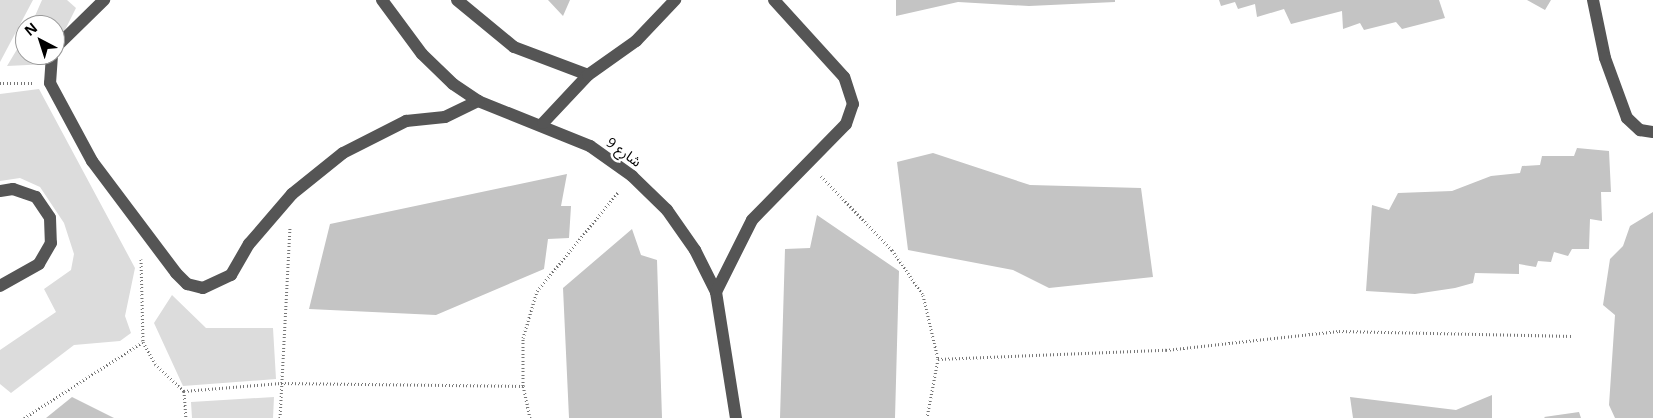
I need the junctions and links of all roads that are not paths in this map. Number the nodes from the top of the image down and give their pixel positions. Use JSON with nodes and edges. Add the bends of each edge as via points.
{"nodes":[{"id":1,"x":104,"y":0,"type":"edge"},
{"id":2,"x":382,"y":0,"type":"edge"},
{"id":3,"x":457,"y":0,"type":"edge"},
{"id":4,"x":675,"y":0,"type":"edge"},
{"id":5,"x":774,"y":0,"type":"edge"},
{"id":6,"x":1593,"y":0,"type":"edge"},
{"id":7,"x":65,"y":38,"type":"edge"},
{"id":8,"x":51,"y":65,"type":"edge"},
{"id":9,"x":588,"y":75,"type":"junction"},
{"id":10,"x":478,"y":101,"type":"junction"},
{"id":11,"x":543,"y":123,"type":"junction"},
{"id":12,"x":1653,"y":132,"type":"edge"},
{"id":13,"x":0,"y":192,"type":"edge"},
{"id":14,"x":0,"y":286,"type":"edge"},
{"id":15,"x":716,"y":292,"type":"junction"},
{"id":16,"x":736,"y":418,"type":"edge"}],
"edges":[{"from":1,"to":7,"type":"street"},
{"from":2,"to":10,"type":"street","name":"شارع 9","via":[[422,54]]},
{"from":3,"to":9,"type":"street","via":[[514,47]]},
{"from":4,"to":9,"type":"street","via":[[636,41]]},
{"from":5,"to":15,"type":"street","via":[[818,46],[853,93],[846,124],[806,161],[752,220]]},
{"from":6,"to":12,"type":"street","via":[[1605,58],[1627,118],[1640,130]]},
{"from":8,"to":10,"type":"street","via":[[50,83],[92,161],[142,234],[188,284],[203,288],[218,285],[231,275],[249,244],[292,194],[342,153],[406,121],[445,117]]},
{"from":9,"to":11,"type":"street"},
{"from":10,"to":11,"type":"street","name":"شارع 9"},
{"from":11,"to":15,"type":"street","name":"شارع 9","via":[[590,146],[632,176],[667,210],[695,250]]},
{"from":13,"to":14,"type":"street","via":[[13,189],[36,197],[50,218],[51,243],[39,264]]},
{"from":15,"to":16,"type":"street","name":"شارع 9"}]}
